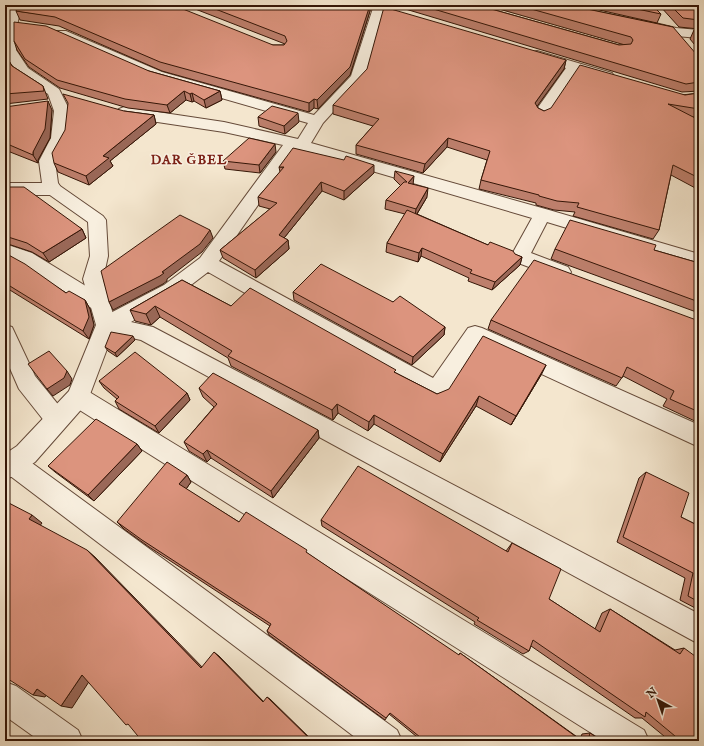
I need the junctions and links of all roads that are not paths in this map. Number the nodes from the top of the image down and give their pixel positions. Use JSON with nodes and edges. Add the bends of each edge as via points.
{"nodes":[{"id":1,"x":17,"y":5,"type":"edge"},
{"id":2,"x":381,"y":7,"type":"edge"},
{"id":3,"x":660,"y":16,"type":"dead end"},
{"id":4,"x":637,"y":23,"type":"edge"},
{"id":5,"x":46,"y":29,"type":"edge"},
{"id":6,"x":676,"y":32,"type":"junction"},
{"id":7,"x":699,"y":34,"type":"edge"},
{"id":8,"x":685,"y":43,"type":"edge"},
{"id":9,"x":521,"y":50,"type":"edge"},
{"id":10,"x":574,"y":66,"type":"junction"},
{"id":11,"x":619,"y":79,"type":"edge"},
{"id":12,"x":113,"y":108,"type":"edge"},
{"id":13,"x":542,"y":113,"type":"edge"},
{"id":14,"x":317,"y":120,"type":"junction"},
{"id":15,"x":298,"y":144,"type":"junction"},
{"id":16,"x":5,"y":189,"type":"edge"},
{"id":17,"x":53,"y":189,"type":"junction"},
{"id":18,"x":543,"y":214,"type":"junction"},
{"id":19,"x":5,"y":251,"type":"edge"},
{"id":20,"x":699,"y":261,"type":"edge"},
{"id":21,"x":208,"y":263,"type":"junction"},
{"id":22,"x":580,"y":279,"type":"edge"},
{"id":23,"x":103,"y":314,"type":"junction"},
{"id":24,"x":5,"y":333,"type":"edge"},
{"id":25,"x":78,"y":397,"type":"junction"},
{"id":26,"x":57,"y":420,"type":"junction"},
{"id":27,"x":699,"y":436,"type":"edge"},
{"id":28,"x":9,"y":466,"type":"edge"},
{"id":29,"x":699,"y":630,"type":"edge"},
{"id":30,"x":5,"y":697,"type":"edge"},
{"id":31,"x":67,"y":741,"type":"edge"},
{"id":32,"x":386,"y":741,"type":"edge"},
{"id":33,"x":633,"y":741,"type":"edge"}],
"edges":[{"from":1,"to":17,"type":"street","via":[[15,7],[18,25],[8,34],[9,50],[23,71],[56,100],[62,111],[59,138],[46,162]]},
{"from":2,"to":14,"type":"street","via":[[358,77]]},
{"from":3,"to":6,"type":"street"},
{"from":4,"to":6,"type":"street"},
{"from":5,"to":14,"type":"street","via":[[157,74]]},
{"from":6,"to":7,"type":"street"},
{"from":6,"to":8,"type":"street"},
{"from":9,"to":10,"type":"street"},
{"from":10,"to":11,"type":"street"},
{"from":10,"to":13,"type":"street"},
{"from":12,"to":15,"type":"street","via":[[127,113],[224,127]]},
{"from":14,"to":15,"type":"street"},
{"from":15,"to":18,"type":"street"},
{"from":15,"to":21,"type":"street"},
{"from":16,"to":17,"type":"street"},
{"from":17,"to":23,"type":"street","via":[[97,220],[99,256],[93,279]]},
{"from":18,"to":20,"type":"street"},
{"from":18,"to":22,"type":"street","via":[[520,256]]},
{"from":19,"to":23,"type":"street","via":[[25,258]]},
{"from":21,"to":23,"type":"street","via":[[162,297]]},
{"from":21,"to":27,"type":"street","via":[[437,391],[475,334]]},
{"from":23,"to":25,"type":"street"},
{"from":23,"to":29,"type":"street","via":[[146,333]]},
{"from":24,"to":26,"type":"street","via":[[27,382]]},
{"from":25,"to":26,"type":"street"},
{"from":25,"to":33,"type":"street"},
{"from":26,"to":28,"type":"street","via":[[26,454]]},
{"from":28,"to":32,"type":"street"},
{"from":30,"to":31,"type":"street"}]}
